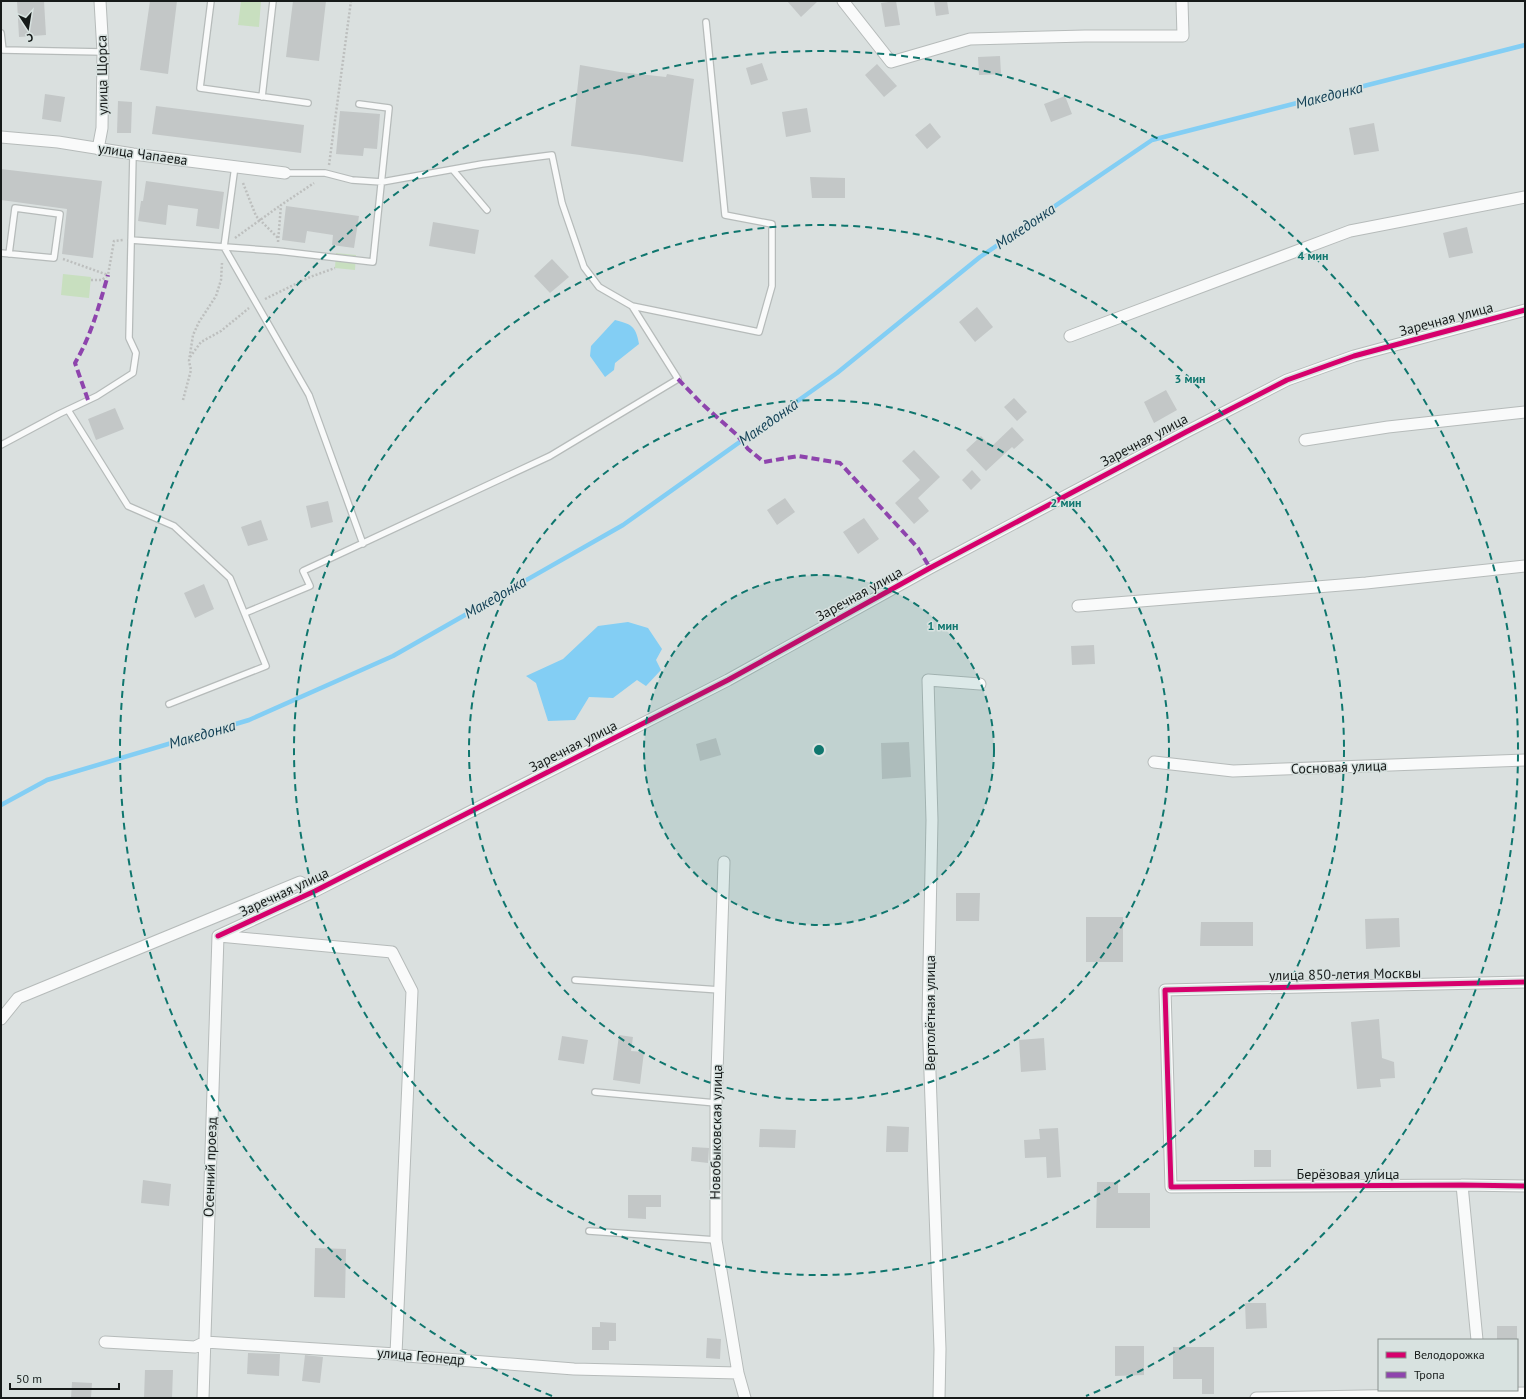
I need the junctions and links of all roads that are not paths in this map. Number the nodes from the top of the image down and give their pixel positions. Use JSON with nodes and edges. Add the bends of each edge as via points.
{"nodes":[{"id":1,"x":100,"y":1,"type":"edge"},
{"id":2,"x":211,"y":1,"type":"edge"},
{"id":3,"x":273,"y":1,"type":"edge"},
{"id":4,"x":843,"y":1,"type":"edge"},
{"id":5,"x":1182,"y":1,"type":"edge"},
{"id":6,"x":706,"y":22,"type":"dead end"},
{"id":7,"x":1,"y":33,"type":"edge"},
{"id":8,"x":103,"y":52,"type":"junction"},
{"id":9,"x":262,"y":97,"type":"junction"},
{"id":10,"x":308,"y":103,"type":"dead end"},
{"id":11,"x":359,"y":104,"type":"dead end"},
{"id":12,"x":1,"y":137,"type":"edge"},
{"id":13,"x":98,"y":148,"type":"junction"},
{"id":14,"x":133,"y":154,"type":"junction"},
{"id":15,"x":236,"y":167,"type":"junction"},
{"id":16,"x":453,"y":170,"type":"junction"},
{"id":17,"x":284,"y":173,"type":"joint"},
{"id":18,"x":382,"y":182,"type":"junction"},
{"id":19,"x":1525,"y":197,"type":"edge"},
{"id":20,"x":487,"y":210,"type":"dead end"},
{"id":21,"x":131,"y":240,"type":"junction"},
{"id":22,"x":224,"y":247,"type":"junction"},
{"id":23,"x":1,"y":253,"type":"edge"},
{"id":24,"x":9,"y":254,"type":"junction"},
{"id":25,"x":632,"y":306,"type":"junction"},
{"id":26,"x":1525,"y":310,"type":"edge"},
{"id":27,"x":1070,"y":336,"type":"dead end"},
{"id":28,"x":68,"y":410,"type":"junction"},
{"id":29,"x":1525,"y":412,"type":"edge"},
{"id":30,"x":1305,"y":440,"type":"dead end"},
{"id":31,"x":1,"y":445,"type":"edge"},
{"id":32,"x":363,"y":544,"type":"junction"},
{"id":33,"x":1525,"y":566,"type":"edge"},
{"id":34,"x":1078,"y":606,"type":"dead end"},
{"id":35,"x":245,"y":613,"type":"junction"},
{"id":36,"x":980,"y":684,"type":"dead end"},
{"id":37,"x":169,"y":704,"type":"dead end"},
{"id":38,"x":1525,"y":760,"type":"edge"},
{"id":39,"x":1154,"y":762,"type":"dead end"},
{"id":40,"x":724,"y":862,"type":"dead end"},
{"id":41,"x":315,"y":891,"type":"junction"},
{"id":42,"x":218,"y":936,"type":"junction"},
{"id":43,"x":575,"y":980,"type":"dead end"},
{"id":44,"x":1525,"y":982,"type":"edge"},
{"id":45,"x":720,"y":990,"type":"junction"},
{"id":46,"x":1,"y":1019,"type":"edge"},
{"id":47,"x":595,"y":1092,"type":"dead end"},
{"id":48,"x":716,"y":1103,"type":"junction"},
{"id":49,"x":1462,"y":1185,"type":"junction"},
{"id":50,"x":1525,"y":1186,"type":"edge"},
{"id":51,"x":1171,"y":1187,"type":"joint"},
{"id":52,"x":589,"y":1231,"type":"dead end"},
{"id":53,"x":716,"y":1240,"type":"junction"},
{"id":54,"x":1477,"y":1339,"type":"edge"},
{"id":55,"x":105,"y":1342,"type":"dead end"},
{"id":56,"x":205,"y":1342,"type":"junction"},
{"id":57,"x":396,"y":1354,"type":"junction"},
{"id":58,"x":738,"y":1373,"type":"junction"},
{"id":59,"x":1482,"y":1394,"type":"edge"},
{"id":60,"x":1525,"y":1394,"type":"edge"},
{"id":61,"x":203,"y":1398,"type":"edge"},
{"id":62,"x":746,"y":1398,"type":"edge"},
{"id":63,"x":939,"y":1398,"type":"edge"},
{"id":64,"x":1256,"y":1398,"type":"edge"}],
"edges":[{"from":1,"to":8,"type":"street","name":"улица Щорса"},
{"from":2,"to":9,"type":"lane","via":[[200,88]]},
{"from":3,"to":9,"type":"lane"},
{"from":4,"to":5,"type":"street","via":[[891,62],[970,39],[1183,36]]},
{"from":6,"to":25,"type":"lane","via":[[725,215],[772,224],[772,286],[759,332]]},
{"from":7,"to":8,"type":"lane","via":[[3,50]]},
{"from":8,"to":13,"type":"street","name":"улица Щорса","via":[[102,128]]},
{"from":9,"to":10,"type":"lane"},
{"from":11,"to":18,"type":"lane","via":[[389,108]]},
{"from":12,"to":13,"type":"street","name":"улица Чапаева"},
{"from":13,"to":14,"type":"street","name":"улица Чапаева"},
{"from":14,"to":15,"type":"street","name":"улица Чапаева"},
{"from":14,"to":21,"type":"lane"},
{"from":15,"to":17,"type":"street","name":"улица Чапаева"},
{"from":15,"to":22,"type":"lane"},
{"from":16,"to":18,"type":"lane"},
{"from":16,"to":20,"type":"lane"},
{"from":16,"to":25,"type":"lane","via":[[552,155],[562,203],[584,267],[599,287]]},
{"from":17,"to":18,"type":"lane","via":[[328,173],[352,180]]},
{"from":18,"to":22,"type":"lane","via":[[374,262]]},
{"from":19,"to":27,"type":"street","via":[[1350,231]]},
{"from":21,"to":22,"type":"lane"},
{"from":21,"to":28,"type":"lane","via":[[129,338],[136,353],[133,373],[97,396]]},
{"from":22,"to":32,"type":"lane","via":[[309,395]]},
{"from":23,"to":24,"type":"lane"},
{"from":24,"to":24,"type":"lane","via":[[54,258],[60,214],[15,208]]},
{"from":25,"to":32,"type":"lane","via":[[678,379],[550,456]]},
{"from":26,"to":41,"type":"street","name":"Заречная улица","via":[[1354,356],[1287,380],[930,568],[728,680]]},
{"from":28,"to":31,"type":"lane"},
{"from":28,"to":35,"type":"lane","via":[[128,506],[174,526],[230,578]]},
{"from":29,"to":30,"type":"street","via":[[1388,427]]},
{"from":32,"to":35,"type":"lane","via":[[303,571],[310,586]]},
{"from":33,"to":34,"type":"street","via":[[1366,583]]},
{"from":35,"to":37,"type":"lane","via":[[266,666]]},
{"from":36,"to":63,"type":"street","name":"Вертолётная улица","via":[[928,680],[932,820],[928,1018],[940,1349]]},
{"from":38,"to":39,"type":"street","name":"Сосновая улица","via":[[1233,771]]},
{"from":40,"to":45,"type":"street","name":"Новобыковская улица"},
{"from":41,"to":42,"type":"street","name":"Заречная улица"},
{"from":41,"to":46,"type":"street","via":[[300,882],[18,998]]},
{"from":42,"to":56,"type":"street","name":"Осенний проезд"},
{"from":42,"to":57,"type":"street","via":[[392,952],[412,991]]},
{"from":43,"to":45,"type":"lane"},
{"from":44,"to":51,"type":"street","name":"улица 850-летия Москвы","via":[[1165,990]]},
{"from":45,"to":48,"type":"street","name":"Новобыковская улица"},
{"from":47,"to":48,"type":"lane"},
{"from":48,"to":53,"type":"street","name":"Новобыковская улица"},
{"from":49,"to":50,"type":"street","name":"Берёзовая улица"},
{"from":49,"to":51,"type":"street","name":"Берёзовая улица"},
{"from":49,"to":54,"type":"street"},
{"from":52,"to":53,"type":"lane"},
{"from":53,"to":58,"type":"street","name":"Новобыковская улица"},
{"from":55,"to":56,"type":"street","name":"улица Геонедр","via":[[194,1347]]},
{"from":56,"to":57,"type":"street","name":"улица Геонедр"},
{"from":56,"to":61,"type":"street","name":"Осенний проезд"},
{"from":57,"to":58,"type":"street","name":"улица Геонедр","via":[[574,1369]]},
{"from":58,"to":62,"type":"street","name":"Новобыковская улица"},
{"from":59,"to":60,"type":"street"},
{"from":59,"to":64,"type":"street"}]}
